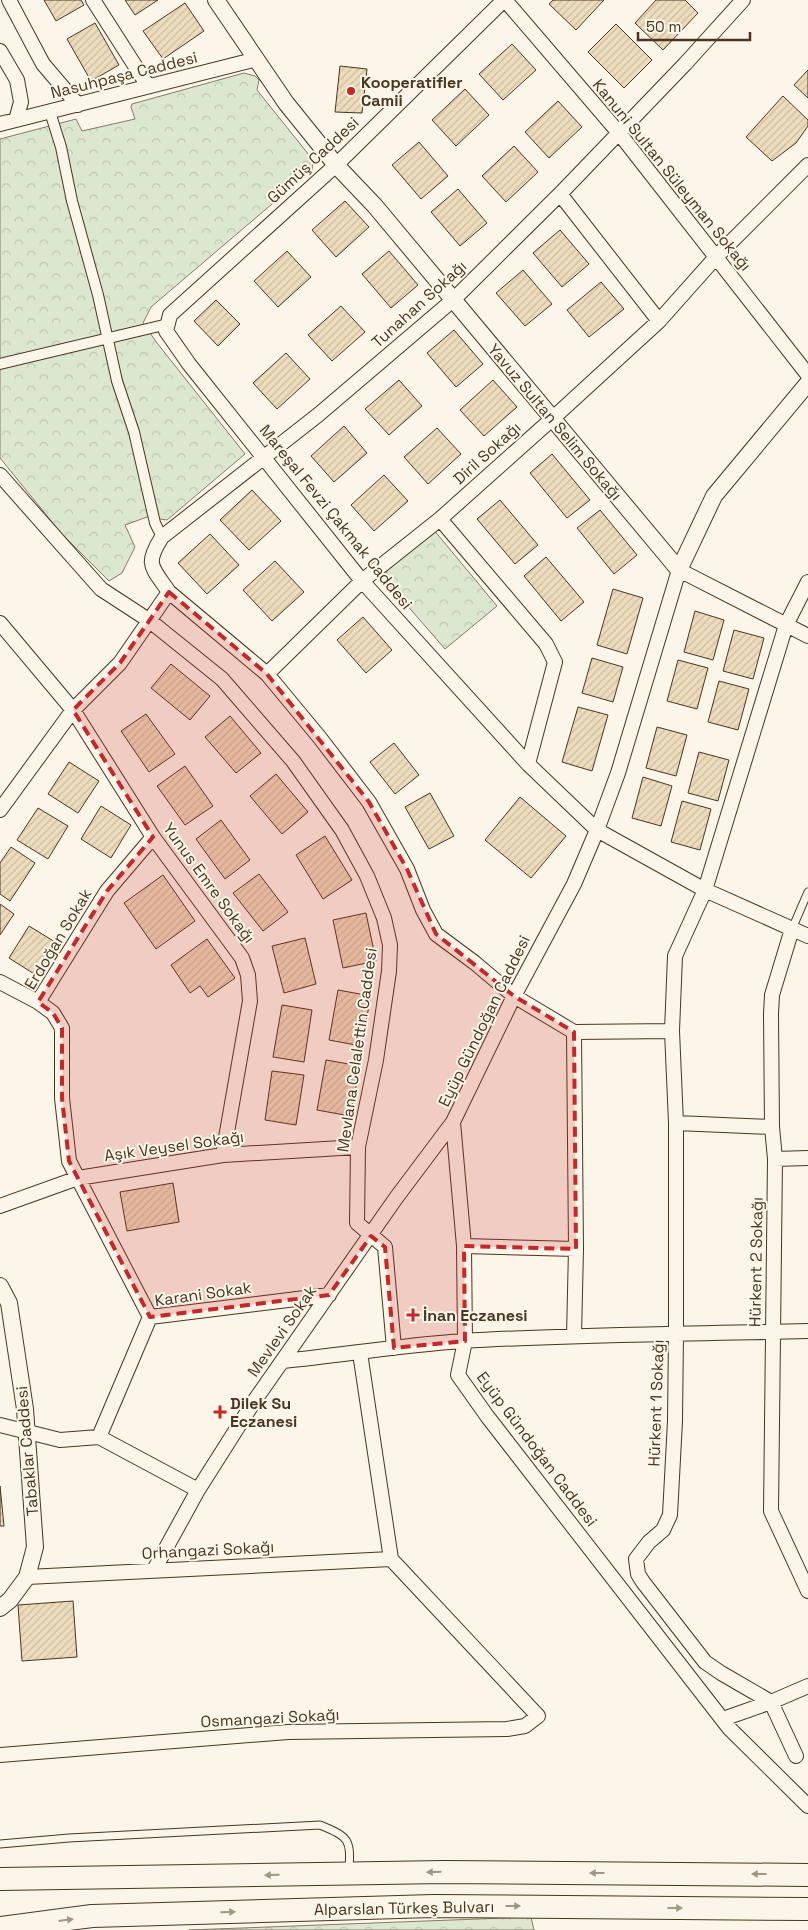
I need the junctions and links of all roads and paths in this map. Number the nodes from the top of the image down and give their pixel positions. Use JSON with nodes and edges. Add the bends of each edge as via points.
{"nodes":[{"id":1,"x":9,"y":0,"type":"edge"},
{"id":2,"x":93,"y":0,"type":"edge"},
{"id":3,"x":216,"y":0,"type":"edge"},
{"id":4,"x":505,"y":0,"type":"edge"},
{"id":5,"x":742,"y":0,"type":"edge"},
{"id":6,"x":0,"y":51,"type":"edge"},
{"id":7,"x":257,"y":59,"type":"junction"},
{"id":8,"x":148,"y":86,"type":"junction"},
{"id":9,"x":78,"y":105,"type":"junction"},
{"id":10,"x":50,"y":112,"type":"junction"},
{"id":11,"x":16,"y":120,"type":"junction"},
{"id":12,"x":0,"y":124,"type":"edge"},
{"id":13,"x":619,"y":133,"type":"junction"},
{"id":14,"x":336,"y":165,"type":"junction"},
{"id":15,"x":808,"y":165,"type":"edge"},
{"id":16,"x":560,"y":194,"type":"junction"},
{"id":17,"x":716,"y":257,"type":"junction"},
{"id":18,"x":453,"y":300,"type":"junction"},
{"id":19,"x":659,"y":321,"type":"junction"},
{"id":20,"x":168,"y":324,"type":"junction"},
{"id":21,"x":108,"y":339,"type":"junction"},
{"id":22,"x":0,"y":364,"type":"edge"},
{"id":23,"x":808,"y":375,"type":"edge"},
{"id":24,"x":808,"y":383,"type":"edge"},
{"id":25,"x":552,"y":419,"type":"junction"},
{"id":26,"x":264,"y":457,"type":"junction"},
{"id":27,"x":0,"y":475,"type":"edge"},
{"id":28,"x":440,"y":519,"type":"junction"},
{"id":29,"x":162,"y":537,"type":"junction"},
{"id":30,"x":679,"y":570,"type":"junction"},
{"id":31,"x":362,"y":581,"type":"junction"},
{"id":32,"x":808,"y":582,"type":"edge"},
{"id":33,"x":169,"y":592,"type":"junction"},
{"id":34,"x":150,"y":621,"type":"junction"},
{"id":35,"x":0,"y":622,"type":"edge"},
{"id":36,"x":786,"y":625,"type":"junction"},
{"id":37,"x":808,"y":636,"type":"edge"},
{"id":38,"x":267,"y":674,"type":"junction"},
{"id":39,"x":73,"y":710,"type":"junction"},
{"id":40,"x":528,"y":764,"type":"junction"},
{"id":41,"x":0,"y":810,"type":"edge"},
{"id":42,"x":597,"y":830,"type":"junction"},
{"id":43,"x":153,"y":837,"type":"junction"},
{"id":44,"x":705,"y":890,"type":"junction"},
{"id":45,"x":808,"y":892,"type":"edge"},
{"id":46,"x":792,"y":929,"type":"junction"},
{"id":47,"x":808,"y":936,"type":"edge"},
{"id":48,"x":0,"y":982,"type":"edge"},
{"id":49,"x":514,"y":996,"type":"junction"},
{"id":50,"x":38,"y":1002,"type":"junction"},
{"id":51,"x":672,"y":1031,"type":"junction"},
{"id":52,"x":574,"y":1032,"type":"junction"},
{"id":53,"x":453,"y":1122,"type":"junction"},
{"id":54,"x":676,"y":1123,"type":"junction"},
{"id":55,"x":772,"y":1127,"type":"junction"},
{"id":56,"x":358,"y":1147,"type":"junction"},
{"id":57,"x":223,"y":1155,"type":"junction"},
{"id":58,"x":808,"y":1158,"type":"edge"},
{"id":59,"x":775,"y":1159,"type":"junction"},
{"id":60,"x":78,"y":1178,"type":"junction"},
{"id":61,"x":0,"y":1206,"type":"edge"},
{"id":62,"x":371,"y":1236,"type":"junction"},
{"id":63,"x":464,"y":1246,"type":"junction"},
{"id":64,"x":576,"y":1249,"type":"junction"},
{"id":65,"x":0,"y":1286,"type":"edge"},
{"id":66,"x":329,"y":1295,"type":"junction"},
{"id":67,"x":150,"y":1317,"type":"junction"},
{"id":68,"x":808,"y":1331,"type":"edge"},
{"id":69,"x":772,"y":1332,"type":"junction"},
{"id":70,"x":676,"y":1334,"type":"junction"},
{"id":71,"x":574,"y":1336,"type":"junction"},
{"id":72,"x":465,"y":1341,"type":"junction"},
{"id":73,"x":394,"y":1348,"type":"junction"},
{"id":74,"x":360,"y":1353,"type":"junction"},
{"id":75,"x":283,"y":1361,"type":"junction"},
{"id":76,"x":0,"y":1424,"type":"edge"},
{"id":77,"x":27,"y":1432,"type":"junction"},
{"id":78,"x":99,"y":1437,"type":"junction"},
{"id":79,"x":198,"y":1490,"type":"junction"},
{"id":80,"x":391,"y":1559,"type":"junction"},
{"id":81,"x":154,"y":1570,"type":"junction"},
{"id":82,"x":28,"y":1577,"type":"junction"},
{"id":83,"x":808,"y":1591,"type":"edge"},
{"id":84,"x":0,"y":1608,"type":"edge"},
{"id":85,"x":808,"y":1686,"type":"edge"},
{"id":86,"x":771,"y":1702,"type":"junction"},
{"id":87,"x":723,"y":1719,"type":"junction"},
{"id":88,"x":0,"y":1755,"type":"edge"},
{"id":89,"x":796,"y":1756,"type":"dead end"},
{"id":90,"x":808,"y":1806,"type":"edge"},
{"id":91,"x":0,"y":1844,"type":"edge"},
{"id":92,"x":348,"y":1873,"type":"junction"},
{"id":93,"x":808,"y":1875,"type":"edge"},
{"id":94,"x":0,"y":1879,"type":"edge"},
{"id":95,"x":808,"y":1909,"type":"edge"},
{"id":96,"x":0,"y":1928,"type":"edge"}],
"edges":[{"from":1,"to":9,"type":"street","via":[[43,64]]},
{"from":2,"to":8,"type":"street"},
{"from":3,"to":7,"type":"street","name":"Yavuz Sultan Selim Sokağı"},
{"from":4,"to":13,"type":"street","name":"Kanuni Sultan Süleyman Sokağı"},
{"from":4,"to":14,"type":"street","name":"Gümüş Caddesi"},
{"from":5,"to":13,"type":"street","name":"Tunahan Sokağı"},
{"from":6,"to":11,"type":"street","via":[[17,80],[22,102]]},
{"from":7,"to":8,"type":"street","name":"Nasuhpaşa Caddesi"},
{"from":7,"to":14,"type":"street","name":"Yavuz Sultan Selim Sokağı","via":[[286,103]]},
{"from":8,"to":9,"type":"street","name":"Nasuhpaşa Caddesi"},
{"from":9,"to":10,"type":"street","name":"Nasuhpaşa Caddesi"},
{"from":10,"to":11,"type":"street","name":"Nasuhpaşa Caddesi"},
{"from":10,"to":21,"type":"street"},
{"from":11,"to":12,"type":"street","name":"Nasuhpaşa Caddesi"},
{"from":13,"to":16,"type":"street","name":"Tunahan Sokağı"},
{"from":13,"to":17,"type":"street","name":"Kanuni Sultan Süleyman Sokağı"},
{"from":14,"to":18,"type":"street","name":"Yavuz Sultan Selim Sokağı","via":[[375,206]]},
{"from":14,"to":20,"type":"street","name":"Gümüş Caddesi","via":[[170,316]]},
{"from":15,"to":17,"type":"street","name":"Diril Sokağı"},
{"from":16,"to":18,"type":"street","name":"Tunahan Sokağı"},
{"from":16,"to":19,"type":"street"},
{"from":17,"to":19,"type":"street","name":"Diril Sokağı"},
{"from":17,"to":23,"type":"street","name":"Kanuni Sultan Süleyman Sokağı"},
{"from":18,"to":25,"type":"street","name":"Yavuz Sultan Selim Sokağı"},
{"from":18,"to":26,"type":"street","name":"Tunahan Sokağı"},
{"from":19,"to":25,"type":"street","name":"Diril Sokağı"},
{"from":20,"to":21,"type":"street"},
{"from":20,"to":26,"type":"street","name":"Mareşal Fevzi Çakmak Caddesi","via":[[166,331],[189,364]]},
{"from":21,"to":22,"type":"street"},
{"from":21,"to":29,"type":"street","via":[[117,381],[134,432],[152,514]]},
{"from":24,"to":30,"type":"street","via":[[714,496]]},
{"from":25,"to":28,"type":"street","name":"Diril Sokağı"},
{"from":25,"to":30,"type":"street","name":"Yavuz Sultan Selim Sokağı"},
{"from":26,"to":29,"type":"street","name":"Tunahan Sokağı"},
{"from":26,"to":31,"type":"street","name":"Mareşal Fevzi Çakmak Caddesi"},
{"from":27,"to":34,"type":"street","name":"Mevlana Celalettin Caddesi","via":[[101,589]]},
{"from":28,"to":31,"type":"street","name":"Diril Sokağı"},
{"from":28,"to":40,"type":"street","via":[[546,644],[554,662]]},
{"from":29,"to":33,"type":"street","name":"Tunahan Sokağı","via":[[152,553],[152,566]]},
{"from":30,"to":36,"type":"street","name":"Yavuz Sultan Selim Sokağı"},
{"from":30,"to":42,"type":"street","name":"Eyüp Gündoğan Caddesi","via":[[618,773]]},
{"from":31,"to":38,"type":"street","name":"Diril Sokağı"},
{"from":31,"to":40,"type":"street","name":"Mareşal Fevzi Çakmak Caddesi"},
{"from":32,"to":36,"type":"street","name":"Hürkent 1 Sokağı"},
{"from":33,"to":34,"type":"street"},
{"from":33,"to":38,"type":"street","name":"Tunahan Sokağı"},
{"from":34,"to":39,"type":"street","via":[[120,663]]},
{"from":34,"to":56,"type":"street","name":"Mevlana Celalettin Caddesi","via":[[222,679],[293,761],[342,830],[367,876],[384,918],[390,945],[389,970],[376,1060]]},
{"from":35,"to":39,"type":"street","name":"Yunus Emre Sokağı"},
{"from":36,"to":37,"type":"street","name":"Yavuz Sultan Selim Sokağı"},
{"from":36,"to":44,"type":"street","name":"Hürkent 1 Sokağı"},
{"from":38,"to":49,"type":"street","name":"Tunahan Sokağı","via":[[369,802],[407,868],[436,934]]},
{"from":39,"to":41,"type":"street"},
{"from":39,"to":43,"type":"street","name":"Yunus Emre Sokağı"},
{"from":40,"to":42,"type":"street","name":"Mareşal Fevzi Çakmak Caddesi"},
{"from":42,"to":44,"type":"street","name":"Mareşal Fevzi Çakmak Caddesi"},
{"from":42,"to":49,"type":"street","name":"Eyüp Gündoğan Caddesi","via":[[574,884]]},
{"from":43,"to":50,"type":"street","name":"Erdoğan Sokak","via":[[107,891]]},
{"from":43,"to":57,"type":"street","name":"Yunus Emre Sokağı","via":[[242,958],[248,975],[250,1002]]},
{"from":44,"to":46,"type":"street","name":"Mareşal Fevzi Çakmak Caddesi"},
{"from":44,"to":51,"type":"street","name":"Hürkent 1 Sokağı","via":[[675,956]]},
{"from":45,"to":46,"type":"lane"},
{"from":46,"to":47,"type":"street","name":"Mareşal Fevzi Çakmak Caddesi"},
{"from":46,"to":55,"type":"street","name":"Hürkent 2 Sokağı","via":[[772,995]]},
{"from":48,"to":50,"type":"street"},
{"from":49,"to":52,"type":"street","name":"Tunahan Sokağı"},
{"from":49,"to":53,"type":"street","name":"Eyüp Gündoğan Caddesi"},
{"from":50,"to":60,"type":"street","name":"Erdoğan Sokak","via":[[53,1013],[62,1028],[66,1143],[68,1160]]},
{"from":51,"to":52,"type":"street"},
{"from":51,"to":54,"type":"street","name":"Hürkent 1 Sokağı"},
{"from":52,"to":64,"type":"street"},
{"from":53,"to":62,"type":"street","name":"Mevlevi Sokak"},
{"from":53,"to":63,"type":"street","name":"Eyüp Gündoğan Caddesi"},
{"from":54,"to":55,"type":"street"},
{"from":54,"to":70,"type":"street","name":"Hürkent 1 Sokağı"},
{"from":55,"to":59,"type":"street","name":"Hürkent 2 Sokağı"},
{"from":56,"to":57,"type":"street","name":"Aşık Veysel Sokağı"},
{"from":56,"to":62,"type":"street","name":"Mevlana Celalettin Caddesi","via":[[357,1223]]},
{"from":57,"to":60,"type":"street","name":"Aşık Veysel Sokağı"},
{"from":58,"to":59,"type":"street"},
{"from":59,"to":69,"type":"street","name":"Hürkent 2 Sokağı"},
{"from":60,"to":61,"type":"street","name":"Aşık Veysel Sokağı"},
{"from":60,"to":67,"type":"street","name":"Erdoğan Sokak"},
{"from":62,"to":66,"type":"street","name":"Mevlevi Sokak"},
{"from":62,"to":73,"type":"street","name":"Mevlana Celalettin Caddesi","via":[[385,1247]]},
{"from":63,"to":64,"type":"street"},
{"from":63,"to":72,"type":"street","name":"Eyüp Gündoğan Caddesi"},
{"from":64,"to":71,"type":"street"},
{"from":65,"to":77,"type":"street","name":"Tabaklar Caddesi","via":[[9,1303]]},
{"from":66,"to":67,"type":"street","name":"Karani Sokak"},
{"from":66,"to":75,"type":"street","name":"Mevlevi Sokak"},
{"from":67,"to":78,"type":"street","name":"Karani Sokak"},
{"from":68,"to":69,"type":"street"},
{"from":69,"to":70,"type":"street"},
{"from":69,"to":83,"type":"street","name":"Hürkent 2 Sokağı","via":[[771,1511]]},
{"from":70,"to":71,"type":"street"},
{"from":70,"to":86,"type":"street","name":"Hürkent 1 Sokağı","via":[[670,1515],[663,1530],[636,1559],[638,1574],[705,1662]]},
{"from":71,"to":72,"type":"street"},
{"from":72,"to":73,"type":"street"},
{"from":72,"to":87,"type":"street","name":"Eyüp Gündoğan Caddesi","via":[[458,1375]]},
{"from":73,"to":74,"type":"street"},
{"from":74,"to":75,"type":"street"},
{"from":74,"to":80,"type":"street"},
{"from":75,"to":79,"type":"street","name":"Mevlevi Sokak"},
{"from":76,"to":77,"type":"street"},
{"from":77,"to":78,"type":"street","via":[[60,1440]]},
{"from":77,"to":82,"type":"street","name":"Tabaklar Caddesi","via":[[35,1548]]},
{"from":78,"to":79,"type":"street"},
{"from":79,"to":81,"type":"street","name":"Mevlevi Sokak"},
{"from":80,"to":81,"type":"street","name":"Orhangazi Sokağı"},
{"from":80,"to":88,"type":"street","name":"Osmangazi Sokağı","via":[[538,1716],[525,1726],[507,1729],[288,1732]]},
{"from":81,"to":82,"type":"street","name":"Orhangazi Sokağı"},
{"from":82,"to":84,"type":"street","name":"Tabaklar Caddesi"},
{"from":85,"to":86,"type":"street"},
{"from":86,"to":87,"type":"street"},
{"from":86,"to":89,"type":"street"},
{"from":87,"to":90,"type":"street","name":"Eyüp Gündoğan Caddesi"},
{"from":91,"to":92,"type":"lane","via":[[320,1826],[341,1834],[350,1848]]},
{"from":93,"to":92,"type":"highway","one_way":true},
{"from":92,"to":94,"type":"highway","one_way":true},
{"from":96,"to":95,"type":"highway","name":"Alparslan Türkeş Bulvarı","one_way":true,"via":[[92,1916],[433,1906]]}]}
